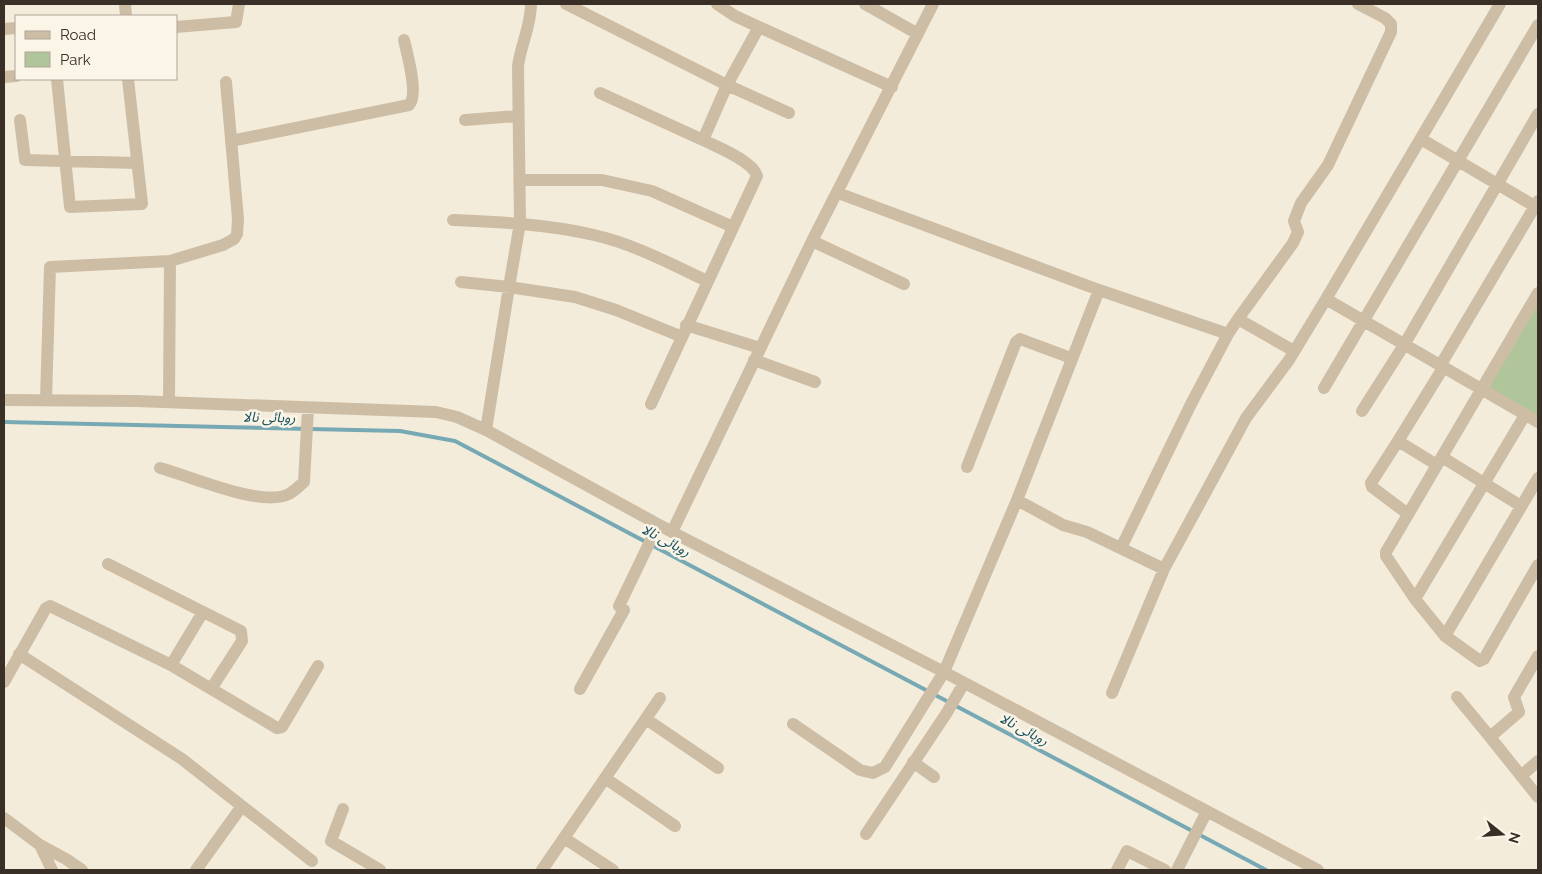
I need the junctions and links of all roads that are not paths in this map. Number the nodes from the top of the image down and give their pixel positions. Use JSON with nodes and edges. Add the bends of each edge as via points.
{"nodes":[{"id":1,"x":239,"y":4,"type":"edge"},
{"id":2,"x":531,"y":4,"type":"edge"},
{"id":3,"x":566,"y":4,"type":"edge"},
{"id":4,"x":717,"y":4,"type":"edge"},
{"id":5,"x":864,"y":4,"type":"edge"},
{"id":6,"x":933,"y":4,"type":"edge"},
{"id":7,"x":1358,"y":4,"type":"edge"},
{"id":8,"x":1500,"y":4,"type":"edge"},
{"id":9,"x":1538,"y":24,"type":"edge"},
{"id":10,"x":178,"y":26,"type":"edge"},
{"id":11,"x":759,"y":27,"type":"junction"},
{"id":12,"x":918,"y":34,"type":"junction"},
{"id":13,"x":404,"y":40,"type":"dead end"},
{"id":14,"x":56,"y":80,"type":"edge"},
{"id":15,"x":128,"y":80,"type":"edge"},
{"id":16,"x":226,"y":82,"type":"dead end"},
{"id":17,"x":727,"y":85,"type":"junction"},
{"id":18,"x":892,"y":87,"type":"junction"},
{"id":19,"x":600,"y":93,"type":"dead end"},
{"id":20,"x":788,"y":113,"type":"dead end"},
{"id":21,"x":1538,"y":114,"type":"edge"},
{"id":22,"x":518,"y":116,"type":"junction"},
{"id":23,"x":20,"y":120,"type":"dead end"},
{"id":24,"x":465,"y":120,"type":"dead end"},
{"id":25,"x":1421,"y":139,"type":"junction"},
{"id":26,"x":703,"y":140,"type":"junction"},
{"id":27,"x":231,"y":141,"type":"junction"},
{"id":28,"x":65,"y":161,"type":"junction"},
{"id":29,"x":1458,"y":161,"type":"junction"},
{"id":30,"x":137,"y":163,"type":"junction"},
{"id":31,"x":520,"y":180,"type":"junction"},
{"id":32,"x":1498,"y":184,"type":"junction"},
{"id":33,"x":838,"y":193,"type":"junction"},
{"id":34,"x":1537,"y":205,"type":"edge"},
{"id":35,"x":453,"y":220,"type":"dead end"},
{"id":36,"x":520,"y":223,"type":"junction"},
{"id":37,"x":733,"y":227,"type":"junction"},
{"id":38,"x":812,"y":241,"type":"junction"},
{"id":39,"x":170,"y":261,"type":"junction"},
{"id":40,"x":707,"y":281,"type":"junction"},
{"id":41,"x":461,"y":282,"type":"dead end"},
{"id":42,"x":904,"y":284,"type":"dead end"},
{"id":43,"x":509,"y":287,"type":"junction"},
{"id":44,"x":1100,"y":290,"type":"junction"},
{"id":45,"x":1538,"y":294,"type":"edge"},
{"id":46,"x":1326,"y":299,"type":"junction"},
{"id":47,"x":1238,"y":319,"type":"junction"},
{"id":48,"x":1364,"y":322,"type":"junction"},
{"id":49,"x":683,"y":331,"type":"junction"},
{"id":50,"x":1228,"y":334,"type":"junction"},
{"id":51,"x":1404,"y":345,"type":"junction"},
{"id":52,"x":760,"y":348,"type":"junction"},
{"id":53,"x":1294,"y":351,"type":"junction"},
{"id":54,"x":1071,"y":358,"type":"junction"},
{"id":55,"x":754,"y":360,"type":"junction"},
{"id":56,"x":1441,"y":367,"type":"junction"},
{"id":57,"x":815,"y":382,"type":"dead end"},
{"id":58,"x":1324,"y":388,"type":"dead end"},
{"id":59,"x":1481,"y":390,"type":"junction"},
{"id":60,"x":4,"y":400,"type":"edge"},
{"id":61,"x":46,"y":400,"type":"junction"},
{"id":62,"x":169,"y":402,"type":"junction"},
{"id":63,"x":651,"y":404,"type":"dead end"},
{"id":64,"x":1362,"y":411,"type":"dead end"},
{"id":65,"x":307,"y":412,"type":"junction"},
{"id":66,"x":1525,"y":414,"type":"junction"},
{"id":67,"x":1538,"y":422,"type":"edge"},
{"id":68,"x":486,"y":430,"type":"junction"},
{"id":69,"x":1398,"y":441,"type":"junction"},
{"id":70,"x":1440,"y":461,"type":"junction"},
{"id":71,"x":967,"y":466,"type":"dead end"},
{"id":72,"x":160,"y":468,"type":"dead end"},
{"id":73,"x":1538,"y":478,"type":"edge"},
{"id":74,"x":1484,"y":483,"type":"junction"},
{"id":75,"x":1016,"y":500,"type":"junction"},
{"id":76,"x":1521,"y":506,"type":"junction"},
{"id":77,"x":1408,"y":514,"type":"junction"},
{"id":78,"x":656,"y":529,"type":"junction"},
{"id":79,"x":672,"y":532,"type":"junction"},
{"id":80,"x":1121,"y":548,"type":"junction"},
{"id":81,"x":108,"y":564,"type":"dead end"},
{"id":82,"x":1538,"y":565,"type":"edge"},
{"id":83,"x":1164,"y":570,"type":"junction"},
{"id":84,"x":1415,"y":599,"type":"junction"},
{"id":85,"x":203,"y":612,"type":"junction"},
{"id":86,"x":1445,"y":636,"type":"junction"},
{"id":87,"x":19,"y":654,"type":"junction"},
{"id":88,"x":1538,"y":656,"type":"edge"},
{"id":89,"x":171,"y":665,"type":"junction"},
{"id":90,"x":318,"y":666,"type":"dead end"},
{"id":91,"x":944,"y":672,"type":"junction"},
{"id":92,"x":4,"y":682,"type":"edge"},
{"id":93,"x":961,"y":688,"type":"junction"},
{"id":94,"x":211,"y":689,"type":"junction"},
{"id":95,"x":580,"y":689,"type":"dead end"},
{"id":96,"x":1112,"y":693,"type":"dead end"},
{"id":97,"x":1457,"y":697,"type":"dead end"},
{"id":98,"x":660,"y":698,"type":"dead end"},
{"id":99,"x":646,"y":719,"type":"junction"},
{"id":100,"x":793,"y":724,"type":"dead end"},
{"id":101,"x":1490,"y":736,"type":"junction"},
{"id":102,"x":1538,"y":761,"type":"edge"},
{"id":103,"x":912,"y":762,"type":"junction"},
{"id":104,"x":718,"y":768,"type":"dead end"},
{"id":105,"x":1521,"y":776,"type":"junction"},
{"id":106,"x":934,"y":777,"type":"dead end"},
{"id":107,"x":605,"y":778,"type":"junction"},
{"id":108,"x":1538,"y":797,"type":"edge"},
{"id":109,"x":242,"y":806,"type":"junction"},
{"id":110,"x":343,"y":809,"type":"dead end"},
{"id":111,"x":1206,"y":814,"type":"junction"},
{"id":112,"x":4,"y":818,"type":"edge"},
{"id":113,"x":675,"y":826,"type":"dead end"},
{"id":114,"x":866,"y":834,"type":"dead end"},
{"id":115,"x":564,"y":838,"type":"junction"},
{"id":116,"x":40,"y":845,"type":"junction"},
{"id":117,"x":312,"y":861,"type":"dead end"},
{"id":118,"x":359,"y":865,"type":"edge"},
{"id":119,"x":52,"y":870,"type":"edge"},
{"id":120,"x":82,"y":870,"type":"edge"},
{"id":121,"x":196,"y":870,"type":"edge"},
{"id":122,"x":380,"y":870,"type":"edge"},
{"id":123,"x":542,"y":870,"type":"edge"},
{"id":124,"x":612,"y":870,"type":"edge"},
{"id":125,"x":1117,"y":870,"type":"edge"},
{"id":126,"x":1165,"y":870,"type":"edge"},
{"id":127,"x":1177,"y":870,"type":"edge"},
{"id":128,"x":1318,"y":870,"type":"edge"}],
"edges":[{"from":1,"to":10,"type":"street","via":[[236,22]]},
{"from":2,"to":22,"type":"street","via":[[531,22],[518,66]]},
{"from":3,"to":17,"type":"street"},
{"from":4,"to":11,"type":"street"},
{"from":5,"to":12,"type":"street"},
{"from":6,"to":12,"type":"street"},
{"from":7,"to":47,"type":"street","via":[[1385,18],[1391,24],[1391,32],[1328,165],[1301,203],[1294,221],[1298,232],[1293,243]]},
{"from":8,"to":25,"type":"street"},
{"from":9,"to":29,"type":"street"},
{"from":11,"to":17,"type":"street"},
{"from":11,"to":18,"type":"street"},
{"from":12,"to":18,"type":"street"},
{"from":13,"to":27,"type":"street","via":[[414,93],[409,105]]},
{"from":14,"to":28,"type":"street"},
{"from":15,"to":30,"type":"street"},
{"from":16,"to":27,"type":"street"},
{"from":17,"to":20,"type":"street"},
{"from":17,"to":26,"type":"street"},
{"from":18,"to":33,"type":"street"},
{"from":19,"to":26,"type":"street"},
{"from":21,"to":32,"type":"street"},
{"from":22,"to":24,"type":"street"},
{"from":22,"to":31,"type":"street"},
{"from":23,"to":28,"type":"street","via":[[25,160]]},
{"from":25,"to":29,"type":"street"},
{"from":25,"to":46,"type":"street"},
{"from":26,"to":37,"type":"street","via":[[755,170],[757,176]]},
{"from":27,"to":39,"type":"street","via":[[237,234],[223,245]]},
{"from":28,"to":30,"type":"street"},
{"from":28,"to":30,"type":"street","via":[[70,207],[142,204]]},
{"from":29,"to":32,"type":"street"},
{"from":29,"to":48,"type":"street"},
{"from":31,"to":36,"type":"street"},
{"from":31,"to":37,"type":"street","via":[[602,180],[652,191]]},
{"from":32,"to":34,"type":"street"},
{"from":32,"to":51,"type":"street"},
{"from":33,"to":38,"type":"street"},
{"from":33,"to":44,"type":"street"},
{"from":34,"to":56,"type":"street"},
{"from":35,"to":36,"type":"street"},
{"from":36,"to":40,"type":"street","via":[[594,235],[646,252]]},
{"from":36,"to":43,"type":"street"},
{"from":37,"to":40,"type":"street"},
{"from":38,"to":42,"type":"street"},
{"from":38,"to":52,"type":"street"},
{"from":39,"to":61,"type":"street","via":[[50,267]]},
{"from":39,"to":62,"type":"street"},
{"from":40,"to":49,"type":"street"},
{"from":41,"to":43,"type":"street"},
{"from":43,"to":49,"type":"street","via":[[575,297]]},
{"from":43,"to":68,"type":"street"},
{"from":44,"to":50,"type":"street"},
{"from":44,"to":54,"type":"street"},
{"from":45,"to":59,"type":"street"},
{"from":46,"to":48,"type":"street"},
{"from":46,"to":53,"type":"street"},
{"from":47,"to":50,"type":"street"},
{"from":47,"to":53,"type":"street"},
{"from":48,"to":51,"type":"street"},
{"from":48,"to":58,"type":"street"},
{"from":49,"to":52,"type":"street"},
{"from":49,"to":63,"type":"street"},
{"from":50,"to":80,"type":"street"},
{"from":51,"to":56,"type":"street"},
{"from":51,"to":64,"type":"street"},
{"from":52,"to":55,"type":"street"},
{"from":53,"to":83,"type":"street","via":[[1246,418]]},
{"from":54,"to":71,"type":"street","via":[[1020,338],[1016,342]]},
{"from":54,"to":75,"type":"street"},
{"from":55,"to":57,"type":"street"},
{"from":55,"to":79,"type":"street"},
{"from":56,"to":59,"type":"street"},
{"from":56,"to":69,"type":"street"},
{"from":59,"to":66,"type":"street"},
{"from":59,"to":70,"type":"street"},
{"from":60,"to":61,"type":"street"},
{"from":61,"to":62,"type":"street"},
{"from":62,"to":65,"type":"street"},
{"from":65,"to":68,"type":"street","via":[[436,412]]},
{"from":65,"to":72,"type":"street","via":[[304,482],[289,494],[268,497],[240,494]]},
{"from":66,"to":67,"type":"street"},
{"from":66,"to":74,"type":"street"},
{"from":68,"to":78,"type":"street"},
{"from":69,"to":70,"type":"street"},
{"from":69,"to":77,"type":"street","via":[[1371,485]]},
{"from":70,"to":74,"type":"street"},
{"from":70,"to":77,"type":"street"},
{"from":73,"to":76,"type":"street"},
{"from":74,"to":76,"type":"street"},
{"from":74,"to":84,"type":"street"},
{"from":75,"to":80,"type":"street","via":[[1063,525]]},
{"from":75,"to":91,"type":"street"},
{"from":76,"to":86,"type":"street"},
{"from":77,"to":84,"type":"street","via":[[1386,556]]},
{"from":78,"to":79,"type":"street"},
{"from":78,"to":95,"type":"street","via":[[619,606],[624,610]]},
{"from":79,"to":91,"type":"street"},
{"from":80,"to":83,"type":"street"},
{"from":81,"to":85,"type":"street"},
{"from":82,"to":86,"type":"street","via":[[1484,660],[1480,661]]},
{"from":83,"to":96,"type":"street"},
{"from":84,"to":86,"type":"street"},
{"from":85,"to":89,"type":"street"},
{"from":85,"to":94,"type":"street","via":[[241,631],[244,637]]},
{"from":87,"to":89,"type":"street","via":[[50,606]]},
{"from":87,"to":92,"type":"street"},
{"from":87,"to":109,"type":"street","via":[[182,759]]},
{"from":88,"to":101,"type":"street","via":[[1514,697],[1520,712]]},
{"from":89,"to":94,"type":"street"},
{"from":90,"to":94,"type":"street","via":[[282,727],[277,728]]},
{"from":91,"to":93,"type":"street"},
{"from":91,"to":100,"type":"street","via":[[885,767],[873,773],[860,770]]},
{"from":93,"to":103,"type":"street"},
{"from":93,"to":111,"type":"street"},
{"from":97,"to":101,"type":"street"},
{"from":98,"to":99,"type":"street"},
{"from":99,"to":104,"type":"street"},
{"from":99,"to":107,"type":"street"},
{"from":101,"to":105,"type":"street"},
{"from":102,"to":105,"type":"street"},
{"from":103,"to":106,"type":"street"},
{"from":103,"to":114,"type":"street"},
{"from":105,"to":108,"type":"street"},
{"from":107,"to":113,"type":"street"},
{"from":107,"to":115,"type":"street"},
{"from":109,"to":117,"type":"street"},
{"from":109,"to":121,"type":"street"},
{"from":110,"to":118,"type":"street","via":[[331,841]]},
{"from":111,"to":127,"type":"street"},
{"from":111,"to":128,"type":"street"},
{"from":112,"to":116,"type":"street"},
{"from":115,"to":123,"type":"street"},
{"from":115,"to":124,"type":"street"},
{"from":116,"to":119,"type":"street"},
{"from":116,"to":120,"type":"street"},
{"from":118,"to":122,"type":"street"},
{"from":125,"to":126,"type":"street","via":[[1127,851]]}]}
